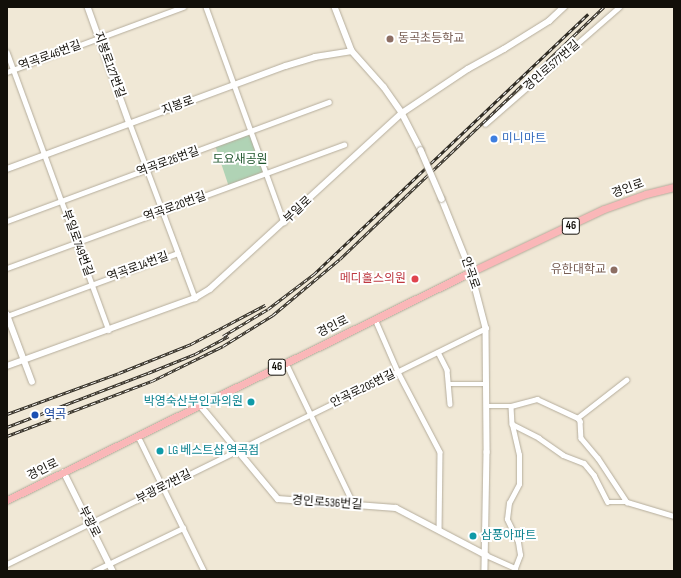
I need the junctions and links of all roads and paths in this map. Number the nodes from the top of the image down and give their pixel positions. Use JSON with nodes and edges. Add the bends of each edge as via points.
{"nodes":[{"id":1,"x":88,"y":7,"type":"edge"},
{"id":2,"x":183,"y":7,"type":"edge"},
{"id":3,"x":206,"y":7,"type":"edge"},
{"id":4,"x":335,"y":7,"type":"edge"},
{"id":5,"x":564,"y":7,"type":"edge"},
{"id":6,"x":619,"y":7,"type":"edge"},
{"id":7,"x":100,"y":38,"type":"junction"},
{"id":8,"x":352,"y":51,"type":"junction"},
{"id":9,"x":7,"y":52,"type":"edge"},
{"id":10,"x":14,"y":70,"type":"junction"},
{"id":11,"x":7,"y":72,"type":"edge"},
{"id":12,"x":233,"y":85,"type":"junction"},
{"id":13,"x":329,"y":102,"type":"dead end"},
{"id":14,"x":402,"y":113,"type":"junction"},
{"id":15,"x":130,"y":124,"type":"junction"},
{"id":16,"x":485,"y":124,"type":"dead end"},
{"id":17,"x":251,"y":132,"type":"junction"},
{"id":18,"x":344,"y":145,"type":"dead end"},
{"id":19,"x":45,"y":155,"type":"junction"},
{"id":20,"x":7,"y":169,"type":"edge"},
{"id":21,"x":147,"y":170,"type":"junction"},
{"id":22,"x":266,"y":174,"type":"junction"},
{"id":23,"x":674,"y":187,"type":"edge"},
{"id":24,"x":62,"y":201,"type":"junction"},
{"id":25,"x":162,"y":211,"type":"junction"},
{"id":26,"x":7,"y":221,"type":"edge"},
{"id":27,"x":284,"y":222,"type":"junction"},
{"id":28,"x":77,"y":243,"type":"junction"},
{"id":29,"x":178,"y":253,"type":"junction"},
{"id":30,"x":7,"y":268,"type":"edge"},
{"id":31,"x":471,"y":272,"type":"junction"},
{"id":32,"x":92,"y":284,"type":"junction"},
{"id":33,"x":195,"y":298,"type":"junction"},
{"id":34,"x":7,"y":315,"type":"edge"},
{"id":35,"x":375,"y":319,"type":"junction"},
{"id":36,"x":486,"y":328,"type":"junction"},
{"id":37,"x":109,"y":330,"type":"junction"},
{"id":38,"x":438,"y":352,"type":"junction"},
{"id":39,"x":24,"y":360,"type":"junction"},
{"id":40,"x":286,"y":363,"type":"junction"},
{"id":41,"x":7,"y":366,"type":"edge"},
{"id":42,"x":398,"y":372,"type":"junction"},
{"id":43,"x":627,"y":380,"type":"dead end"},
{"id":44,"x":32,"y":382,"type":"dead end"},
{"id":45,"x":449,"y":384,"type":"junction"},
{"id":46,"x":487,"y":384,"type":"junction"},
{"id":47,"x":450,"y":404,"type":"dead end"},
{"id":48,"x":200,"y":405,"type":"junction"},
{"id":49,"x":487,"y":406,"type":"junction"},
{"id":50,"x":511,"y":406,"type":"junction"},
{"id":51,"x":311,"y":415,"type":"junction"},
{"id":52,"x":578,"y":418,"type":"junction"},
{"id":53,"x":512,"y":424,"type":"junction"},
{"id":54,"x":138,"y":436,"type":"junction"},
{"id":55,"x":238,"y":450,"type":"junction"},
{"id":56,"x":64,"y":472,"type":"junction"},
{"id":57,"x":163,"y":487,"type":"junction"},
{"id":58,"x":7,"y":500,"type":"edge"},
{"id":59,"x":627,"y":502,"type":"junction"},
{"id":60,"x":354,"y":505,"type":"junction"},
{"id":61,"x":674,"y":516,"type":"edge"},
{"id":62,"x":90,"y":524,"type":"junction"},
{"id":63,"x":183,"y":528,"type":"junction"},
{"id":64,"x":439,"y":530,"type":"junction"},
{"id":65,"x":486,"y":555,"type":"junction"},
{"id":66,"x":110,"y":563,"type":"junction"},
{"id":67,"x":7,"y":564,"type":"edge"},
{"id":68,"x":94,"y":571,"type":"edge"},
{"id":69,"x":113,"y":571,"type":"edge"},
{"id":70,"x":204,"y":571,"type":"edge"},
{"id":71,"x":485,"y":571,"type":"edge"}],
"edges":[{"from":1,"to":7,"type":"street","name":"지봉로127번길"},
{"from":2,"to":7,"type":"street","name":"역곡로46번길"},
{"from":3,"to":12,"type":"street"},
{"from":4,"to":8,"type":"street","name":"안곡로"},
{"from":5,"to":14,"type":"street","name":"부일로","via":[[548,21],[468,69]]},
{"from":6,"to":16,"type":"street","name":"경인로577번길"},
{"from":7,"to":10,"type":"street","name":"역곡로46번길"},
{"from":7,"to":15,"type":"street","name":"지봉로127번길"},
{"from":8,"to":12,"type":"street","name":"지봉로","via":[[315,57]]},
{"from":8,"to":14,"type":"street","name":"안곡로","via":[[384,87]]},
{"from":9,"to":10,"type":"street","name":"부일로749번길"},
{"from":10,"to":11,"type":"street","name":"역곡로46번길"},
{"from":10,"to":19,"type":"street","name":"부일로749번길"},
{"from":12,"to":15,"type":"street","name":"지봉로"},
{"from":12,"to":17,"type":"street"},
{"from":13,"to":17,"type":"street","name":"역곡로26번길"},
{"from":14,"to":27,"type":"street","name":"부일로"},
{"from":14,"to":31,"type":"street","name":"안곡로","bridge":true,"via":[[421,150]]},
{"from":15,"to":19,"type":"street","name":"지봉로"},
{"from":15,"to":21,"type":"street"},
{"from":17,"to":21,"type":"street","name":"역곡로26번길"},
{"from":17,"to":22,"type":"street"},
{"from":18,"to":22,"type":"street","name":"역곡로20번길"},
{"from":19,"to":20,"type":"street","name":"지봉로"},
{"from":19,"to":24,"type":"street","name":"부일로749번길"},
{"from":21,"to":24,"type":"street","name":"역곡로26번길"},
{"from":21,"to":25,"type":"street"},
{"from":22,"to":25,"type":"street","name":"역곡로20번길"},
{"from":22,"to":27,"type":"street"},
{"from":23,"to":31,"type":"main road","name":"경인로","number":"46","via":[[646,194],[604,210]]},
{"from":24,"to":26,"type":"street","name":"역곡로26번길"},
{"from":24,"to":28,"type":"street","name":"부일로749번길"},
{"from":25,"to":28,"type":"street","name":"역곡로20번길"},
{"from":25,"to":29,"type":"street"},
{"from":27,"to":33,"type":"street","name":"부일로","via":[[218,283]]},
{"from":28,"to":30,"type":"street","name":"역곡로20번길"},
{"from":28,"to":32,"type":"street","name":"부일로749번길"},
{"from":29,"to":32,"type":"street","name":"역곡로14번길"},
{"from":29,"to":33,"type":"street"},
{"from":31,"to":35,"type":"main road","name":"경인로","number":"46"},
{"from":31,"to":36,"type":"street","name":"안곡로"},
{"from":32,"to":34,"type":"street","name":"역곡로14번길"},
{"from":32,"to":37,"type":"street","name":"부일로749번길"},
{"from":33,"to":37,"type":"street","name":"부일로"},
{"from":34,"to":39,"type":"street"},
{"from":35,"to":40,"type":"main road","name":"경인로","number":"46"},
{"from":35,"to":42,"type":"street"},
{"from":36,"to":38,"type":"street","name":"안곡로205번길"},
{"from":36,"to":46,"type":"street","name":"안곡로"},
{"from":37,"to":39,"type":"street","name":"부일로"},
{"from":38,"to":42,"type":"street","name":"안곡로205번길"},
{"from":38,"to":45,"type":"street","via":[[447,370]]},
{"from":39,"to":41,"type":"street","name":"부일로"},
{"from":39,"to":44,"type":"street"},
{"from":40,"to":48,"type":"main road","name":"경인로","number":"46"},
{"from":40,"to":51,"type":"street"},
{"from":42,"to":51,"type":"street","name":"안곡로205번길"},
{"from":42,"to":64,"type":"street","via":[[440,452]]},
{"from":43,"to":52,"type":"street"},
{"from":45,"to":46,"type":"street"},
{"from":45,"to":47,"type":"street"},
{"from":46,"to":49,"type":"street","name":"안곡로"},
{"from":48,"to":54,"type":"main road","name":"경인로","number":"46"},
{"from":48,"to":55,"type":"street","name":"경인로536번길"},
{"from":49,"to":50,"type":"street"},
{"from":49,"to":65,"type":"street","name":"안곡로"},
{"from":50,"to":52,"type":"street","via":[[537,399]]},
{"from":50,"to":53,"type":"street"},
{"from":51,"to":55,"type":"street","name":"안곡로205번길"},
{"from":51,"to":60,"type":"street"},
{"from":52,"to":59,"type":"street","via":[[581,438],[598,458]]},
{"from":53,"to":59,"type":"street","via":[[540,438],[563,456],[584,462],[608,502]]},
{"from":53,"to":65,"type":"street","via":[[519,455],[519,484],[509,502],[507,519],[518,542],[520,555],[515,568]]},
{"from":54,"to":56,"type":"main road","name":"경인로","number":"46"},
{"from":54,"to":57,"type":"street"},
{"from":55,"to":57,"type":"street","name":"부광로7번길"},
{"from":55,"to":60,"type":"street","name":"경인로536번길","via":[[278,499]]},
{"from":56,"to":58,"type":"main road","name":"경인로","number":"46"},
{"from":56,"to":62,"type":"street","name":"부광로"},
{"from":57,"to":62,"type":"street","name":"부광로7번길"},
{"from":57,"to":63,"type":"street"},
{"from":59,"to":61,"type":"street"},
{"from":60,"to":64,"type":"street","name":"경인로536번길","via":[[396,508]]},
{"from":62,"to":66,"type":"street","name":"부광로"},
{"from":62,"to":67,"type":"street","name":"부광로7번길"},
{"from":63,"to":66,"type":"street"},
{"from":63,"to":70,"type":"street"},
{"from":64,"to":65,"type":"street","name":"경인로536번길"},
{"from":65,"to":71,"type":"street","name":"안곡로"},
{"from":66,"to":68,"type":"street"},
{"from":66,"to":69,"type":"street","name":"부광로"}]}
